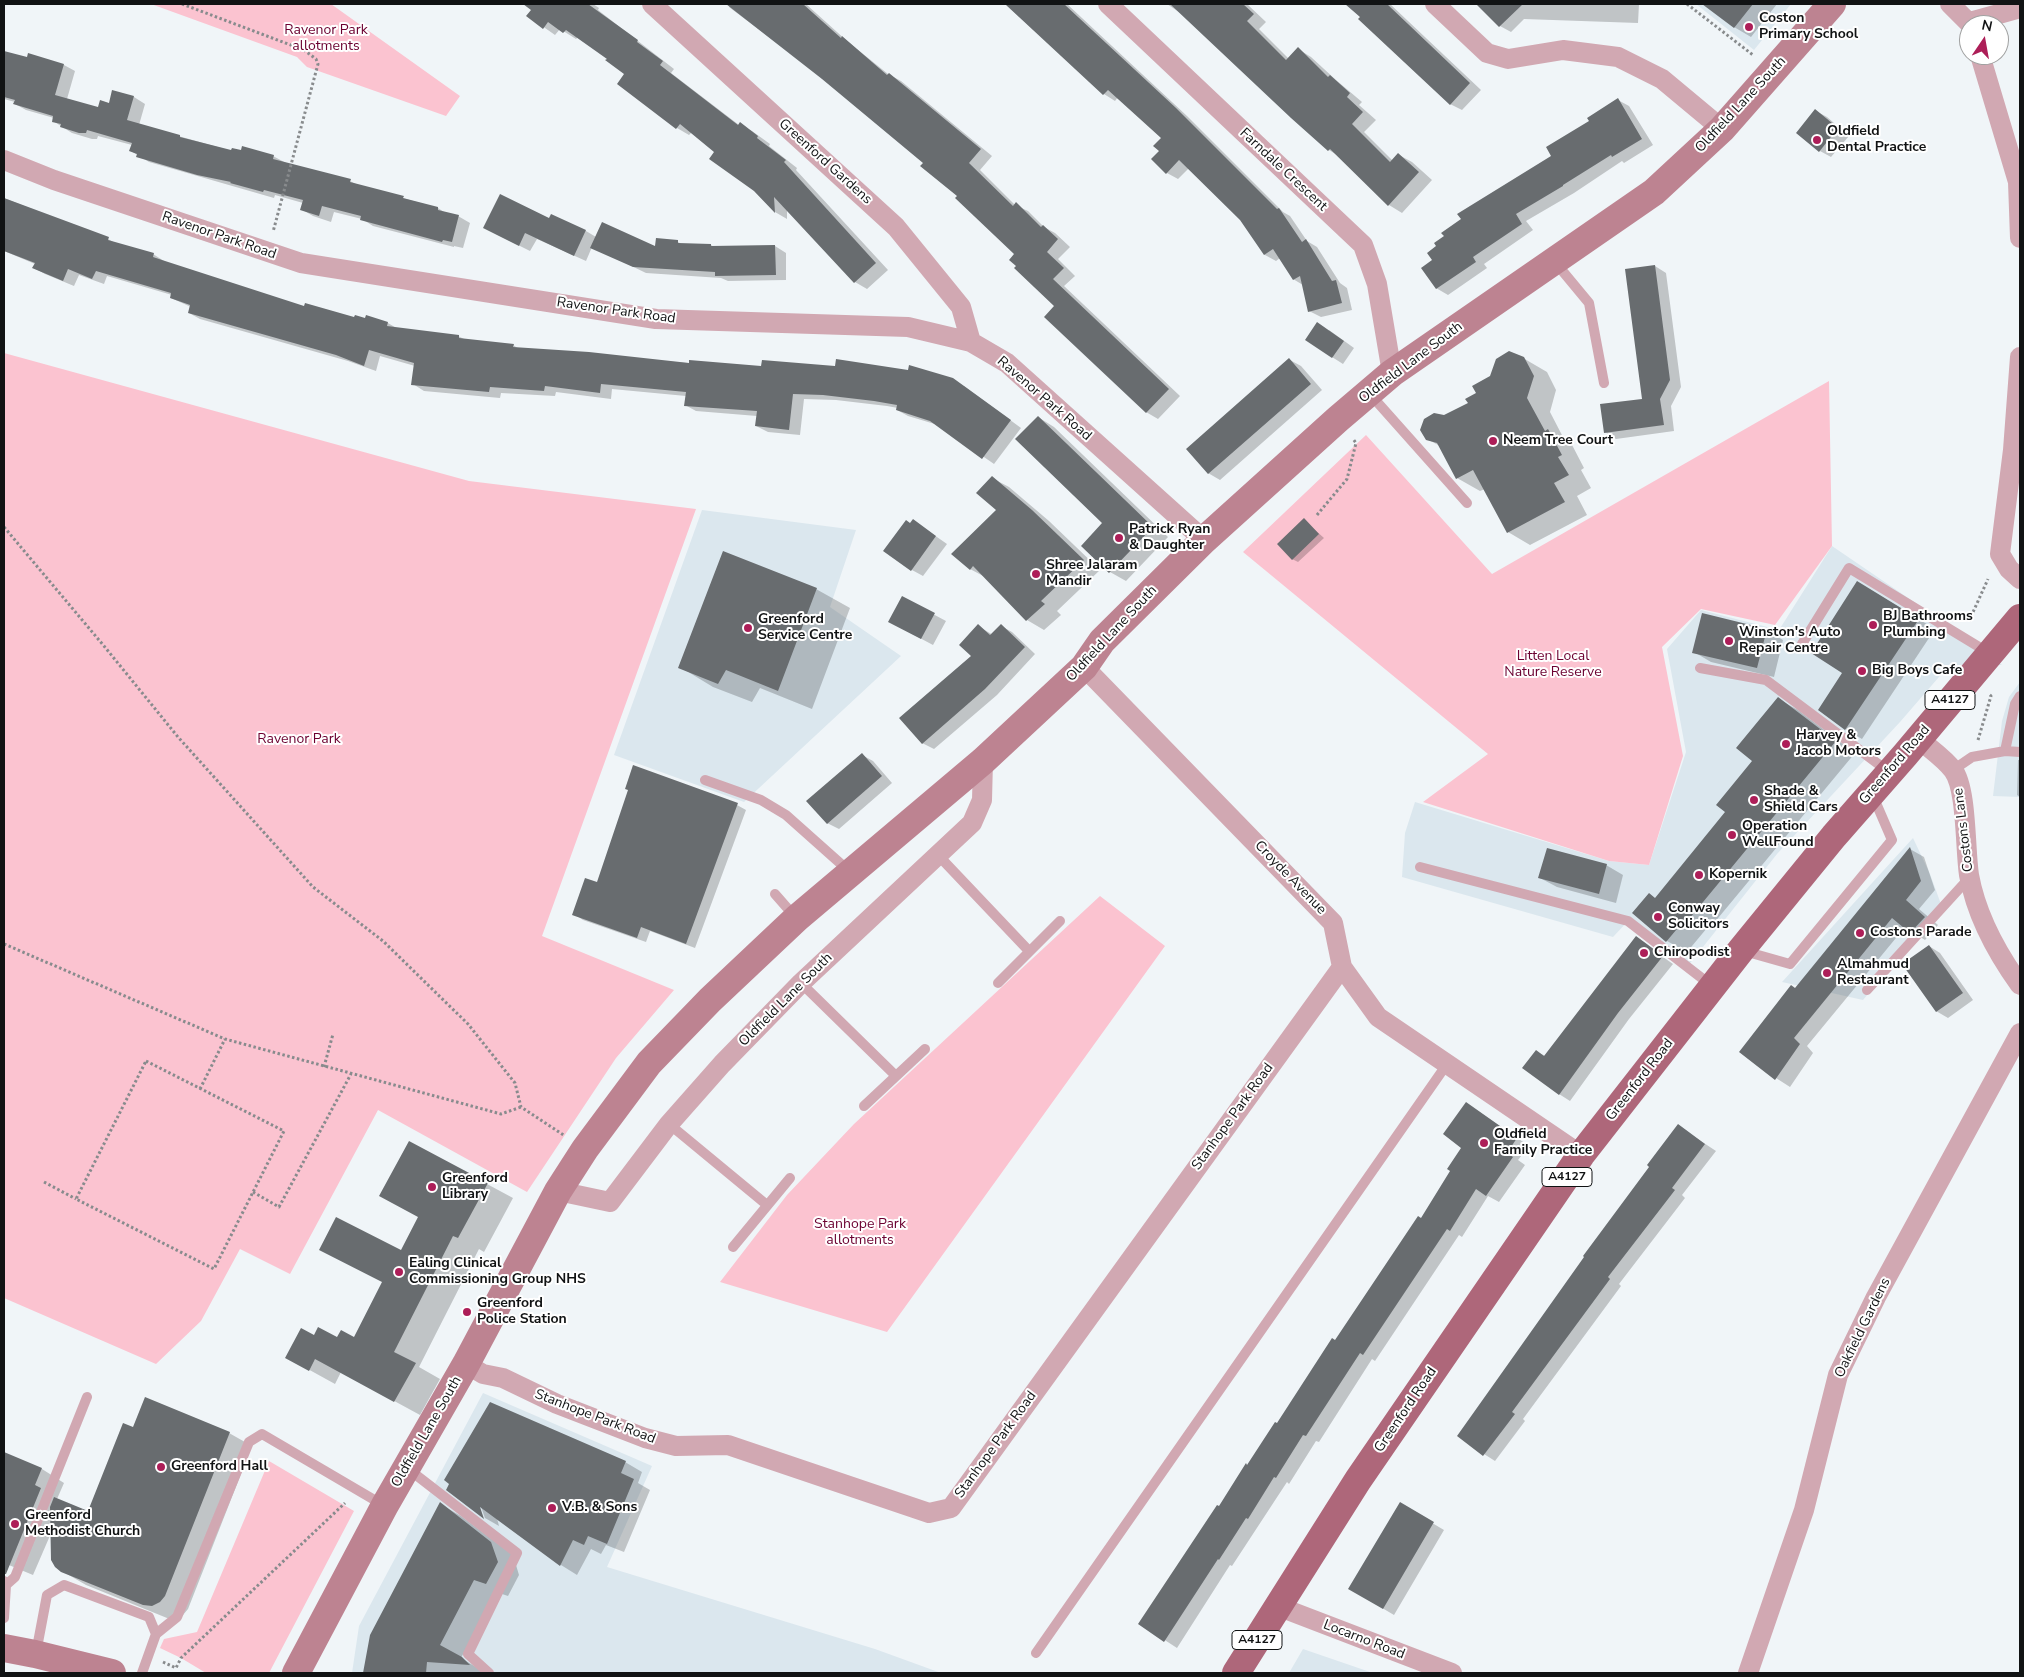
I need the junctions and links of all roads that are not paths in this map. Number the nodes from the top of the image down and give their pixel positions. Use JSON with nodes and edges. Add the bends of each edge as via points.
{"nodes":[{"id":1,"x":652,"y":4,"type":"edge"},
{"id":2,"x":1108,"y":4,"type":"edge"},
{"id":3,"x":1435,"y":4,"type":"edge"},
{"id":4,"x":1832,"y":4,"type":"edge"},
{"id":5,"x":1950,"y":4,"type":"edge"},
{"id":6,"x":2020,"y":8,"type":"edge"},
{"id":7,"x":1962,"y":15,"type":"edge"},
{"id":8,"x":1999,"y":15,"type":"edge"},
{"id":9,"x":1983,"y":65,"type":"edge"},
{"id":10,"x":1722,"y":129,"type":"junction"},
{"id":11,"x":4,"y":160,"type":"edge"},
{"id":12,"x":2020,"y":238,"type":"edge"},
{"id":13,"x":1554,"y":261,"type":"junction"},
{"id":14,"x":971,"y":342,"type":"junction"},
{"id":15,"x":2020,"y":358,"type":"edge"},
{"id":16,"x":1392,"y":373,"type":"junction"},
{"id":17,"x":1604,"y":383,"type":"dead end"},
{"id":18,"x":1369,"y":393,"type":"junction"},
{"id":19,"x":1467,"y":503,"type":"dead end"},
{"id":20,"x":1204,"y":540,"type":"junction"},
{"id":21,"x":2020,"y":579,"type":"edge"},
{"id":22,"x":2020,"y":618,"type":"edge"},
{"id":23,"x":1802,"y":644,"type":"dead end"},
{"id":24,"x":1990,"y":654,"type":"junction"},
{"id":25,"x":1084,"y":667,"type":"junction"},
{"id":26,"x":1700,"y":668,"type":"dead end"},
{"id":27,"x":2020,"y":696,"type":"edge"},
{"id":28,"x":1919,"y":739,"type":"junction"},
{"id":29,"x":2005,"y":752,"type":"junction"},
{"id":30,"x":2020,"y":752,"type":"edge"},
{"id":31,"x":983,"y":760,"type":"junction"},
{"id":32,"x":1953,"y":770,"type":"junction"},
{"id":33,"x":1890,"y":772,"type":"junction"},
{"id":34,"x":705,"y":780,"type":"dead end"},
{"id":35,"x":1872,"y":792,"type":"junction"},
{"id":36,"x":937,"y":854,"type":"junction"},
{"id":37,"x":1420,"y":867,"type":"dead end"},
{"id":38,"x":850,"y":873,"type":"junction"},
{"id":39,"x":1970,"y":877,"type":"junction"},
{"id":40,"x":775,"y":894,"type":"dead end"},
{"id":41,"x":797,"y":918,"type":"junction"},
{"id":42,"x":1060,"y":921,"type":"dead end"},
{"id":43,"x":1741,"y":950,"type":"junction"},
{"id":44,"x":1029,"y":951,"type":"junction"},
{"id":45,"x":1342,"y":966,"type":"junction"},
{"id":46,"x":801,"y":983,"type":"junction"},
{"id":47,"x":998,"y":983,"type":"dead end"},
{"id":48,"x":2020,"y":984,"type":"edge"},
{"id":49,"x":1712,"y":987,"type":"junction"},
{"id":50,"x":1867,"y":990,"type":"dead end"},
{"id":51,"x":2020,"y":1033,"type":"edge"},
{"id":52,"x":925,"y":1049,"type":"dead end"},
{"id":53,"x":1447,"y":1064,"type":"junction"},
{"id":54,"x":896,"y":1076,"type":"junction"},
{"id":55,"x":864,"y":1106,"type":"dead end"},
{"id":56,"x":669,"y":1124,"type":"junction"},
{"id":57,"x":1582,"y":1155,"type":"junction"},
{"id":58,"x":790,"y":1178,"type":"dead end"},
{"id":59,"x":558,"y":1191,"type":"junction"},
{"id":60,"x":768,"y":1205,"type":"junction"},
{"id":61,"x":733,"y":1247,"type":"dead end"},
{"id":62,"x":466,"y":1364,"type":"junction"},
{"id":63,"x":87,"y":1397,"type":"dead end"},
{"id":64,"x":406,"y":1468,"type":"junction"},
{"id":65,"x":384,"y":1506,"type":"junction"},
{"id":66,"x":5,"y":1583,"type":"edge"},
{"id":67,"x":1277,"y":1606,"type":"junction"},
{"id":68,"x":4,"y":1618,"type":"edge"},
{"id":69,"x":156,"y":1634,"type":"junction"},
{"id":70,"x":1036,"y":1653,"type":"dead end"},
{"id":71,"x":14,"y":1654,"type":"edge"},
{"id":72,"x":112,"y":1673,"type":"edge"},
{"id":73,"x":142,"y":1673,"type":"edge"},
{"id":74,"x":296,"y":1673,"type":"edge"},
{"id":75,"x":489,"y":1673,"type":"edge"},
{"id":76,"x":1236,"y":1673,"type":"edge"},
{"id":77,"x":1452,"y":1673,"type":"edge"},
{"id":78,"x":1748,"y":1673,"type":"edge"}],
"edges":[{"from":1,"to":14,"type":"street","name":"Greenford Gardens","via":[[896,227],[961,307]]},
{"from":2,"to":16,"type":"street","name":"Farndale Crescent","via":[[1363,245],[1377,284]]},
{"from":3,"to":10,"type":"street","via":[[1487,53],[1508,59],[1563,50],[1618,57],[1662,79]]},
{"from":4,"to":10,"type":"street","name":"Oldfield Lane South"},
{"from":5,"to":7,"type":"street"},
{"from":6,"to":8,"type":"street"},
{"from":9,"to":12,"type":"street","via":[[2018,182]]},
{"from":10,"to":13,"type":"street","name":"Oldfield Lane South","via":[[1654,192]]},
{"from":11,"to":14,"type":"street","name":"Ravenor Park Road","via":[[54,180],[301,263],[656,319],[908,327]]},
{"from":13,"to":16,"type":"street","name":"Oldfield Lane South"},
{"from":13,"to":17,"type":"lane","via":[[1589,303]]},
{"from":14,"to":20,"type":"street","name":"Ravenor Park Road","via":[[1007,363]]},
{"from":15,"to":21,"type":"street","via":[[2000,554]]},
{"from":16,"to":18,"type":"street","name":"Oldfield Lane South"},
{"from":18,"to":19,"type":"lane"},
{"from":18,"to":20,"type":"street","name":"Oldfield Lane South"},
{"from":20,"to":25,"type":"street","name":"Oldfield Lane South","via":[[1102,641]]},
{"from":22,"to":24,"type":"main road","name":"Greenford Road","number":"A4127"},
{"from":23,"to":24,"type":"lane","via":[[1849,568]]},
{"from":24,"to":28,"type":"main road","name":"Greenford Road","number":"A4127"},
{"from":25,"to":31,"type":"street","name":"Oldfield Lane South"},
{"from":25,"to":45,"type":"street","name":"Croyde Avenue","via":[[1333,923]]},
{"from":26,"to":33,"type":"lane","via":[[1766,680]]},
{"from":27,"to":29,"type":"lane","via":[[2015,704]]},
{"from":28,"to":32,"type":"street","name":"Costons Lane"},
{"from":28,"to":33,"type":"main road","name":"Greenford Road","number":"A4127"},
{"from":29,"to":30,"type":"lane"},
{"from":29,"to":32,"type":"lane","via":[[1972,757]]},
{"from":31,"to":36,"type":"street","name":"Oldfield Lane South","via":[[982,800],[972,823]]},
{"from":31,"to":38,"type":"street","name":"Oldfield Lane South"},
{"from":32,"to":39,"type":"street","name":"Costons Lane","via":[[1963,794]]},
{"from":33,"to":35,"type":"main road","name":"Greenford Road","number":"A4127"},
{"from":34,"to":38,"type":"lane","via":[[761,800],[786,815]]},
{"from":35,"to":43,"type":"main road","name":"Greenford Road","number":"A4127"},
{"from":35,"to":43,"type":"lane","via":[[1892,840],[1790,964]]},
{"from":36,"to":44,"type":"lane"},
{"from":36,"to":46,"type":"street","name":"Oldfield Lane South"},
{"from":37,"to":49,"type":"lane","via":[[1628,921]]},
{"from":38,"to":41,"type":"street","name":"Oldfield Lane South"},
{"from":39,"to":48,"type":"street","name":"Costons Lane","via":[[1982,920],[2006,966]]},
{"from":39,"to":50,"type":"lane"},
{"from":40,"to":41,"type":"lane"},
{"from":41,"to":59,"type":"street","name":"Oldfield Lane South","via":[[710,1000],[649,1064],[585,1148]]},
{"from":42,"to":44,"type":"lane"},
{"from":43,"to":49,"type":"main road","name":"Greenford Road","number":"A4127"},
{"from":44,"to":47,"type":"lane"},
{"from":45,"to":53,"type":"street","name":"Croyde Avenue","via":[[1378,1017]]},
{"from":45,"to":62,"type":"street","name":"Stanhope Park Road","via":[[951,1508],[930,1513],[728,1445],[676,1446],[645,1438],[557,1404],[499,1376],[483,1374]]},
{"from":46,"to":54,"type":"lane"},
{"from":46,"to":56,"type":"street","name":"Oldfield Lane South"},
{"from":49,"to":57,"type":"main road","name":"Greenford Road","number":"A4127"},
{"from":51,"to":78,"type":"street","name":"Oakfield Gardens","via":[[1876,1297],[1838,1375],[1804,1510]]},
{"from":52,"to":54,"type":"lane"},
{"from":53,"to":57,"type":"street","name":"Croyde Avenue"},
{"from":53,"to":70,"type":"lane"},
{"from":54,"to":55,"type":"lane"},
{"from":56,"to":59,"type":"street","name":"Oldfield Lane South","via":[[610,1202]]},
{"from":56,"to":60,"type":"lane"},
{"from":57,"to":67,"type":"main road","name":"Greenford Road","number":"A4127","via":[[1358,1480]]},
{"from":58,"to":60,"type":"lane"},
{"from":59,"to":62,"type":"street","name":"Oldfield Lane South"},
{"from":60,"to":61,"type":"lane"},
{"from":62,"to":64,"type":"street","name":"Oldfield Lane South"},
{"from":63,"to":66,"type":"lane","via":[[15,1577]]},
{"from":64,"to":65,"type":"street","name":"Oldfield Lane South"},
{"from":64,"to":75,"type":"lane","via":[[516,1553],[468,1654]]},
{"from":65,"to":69,"type":"lane","via":[[262,1434],[249,1442],[177,1617]]},
{"from":65,"to":74,"type":"street","name":"Oldfield Lane South"},
{"from":66,"to":68,"type":"lane"},
{"from":67,"to":76,"type":"main road","name":"Greenford Road","number":"A4127"},
{"from":67,"to":77,"type":"street","name":"Locarno Road"},
{"from":69,"to":71,"type":"lane","via":[[149,1617],[64,1585],[47,1596]]},
{"from":69,"to":73,"type":"lane"},
{"from":71,"to":72,"type":"street"}]}
